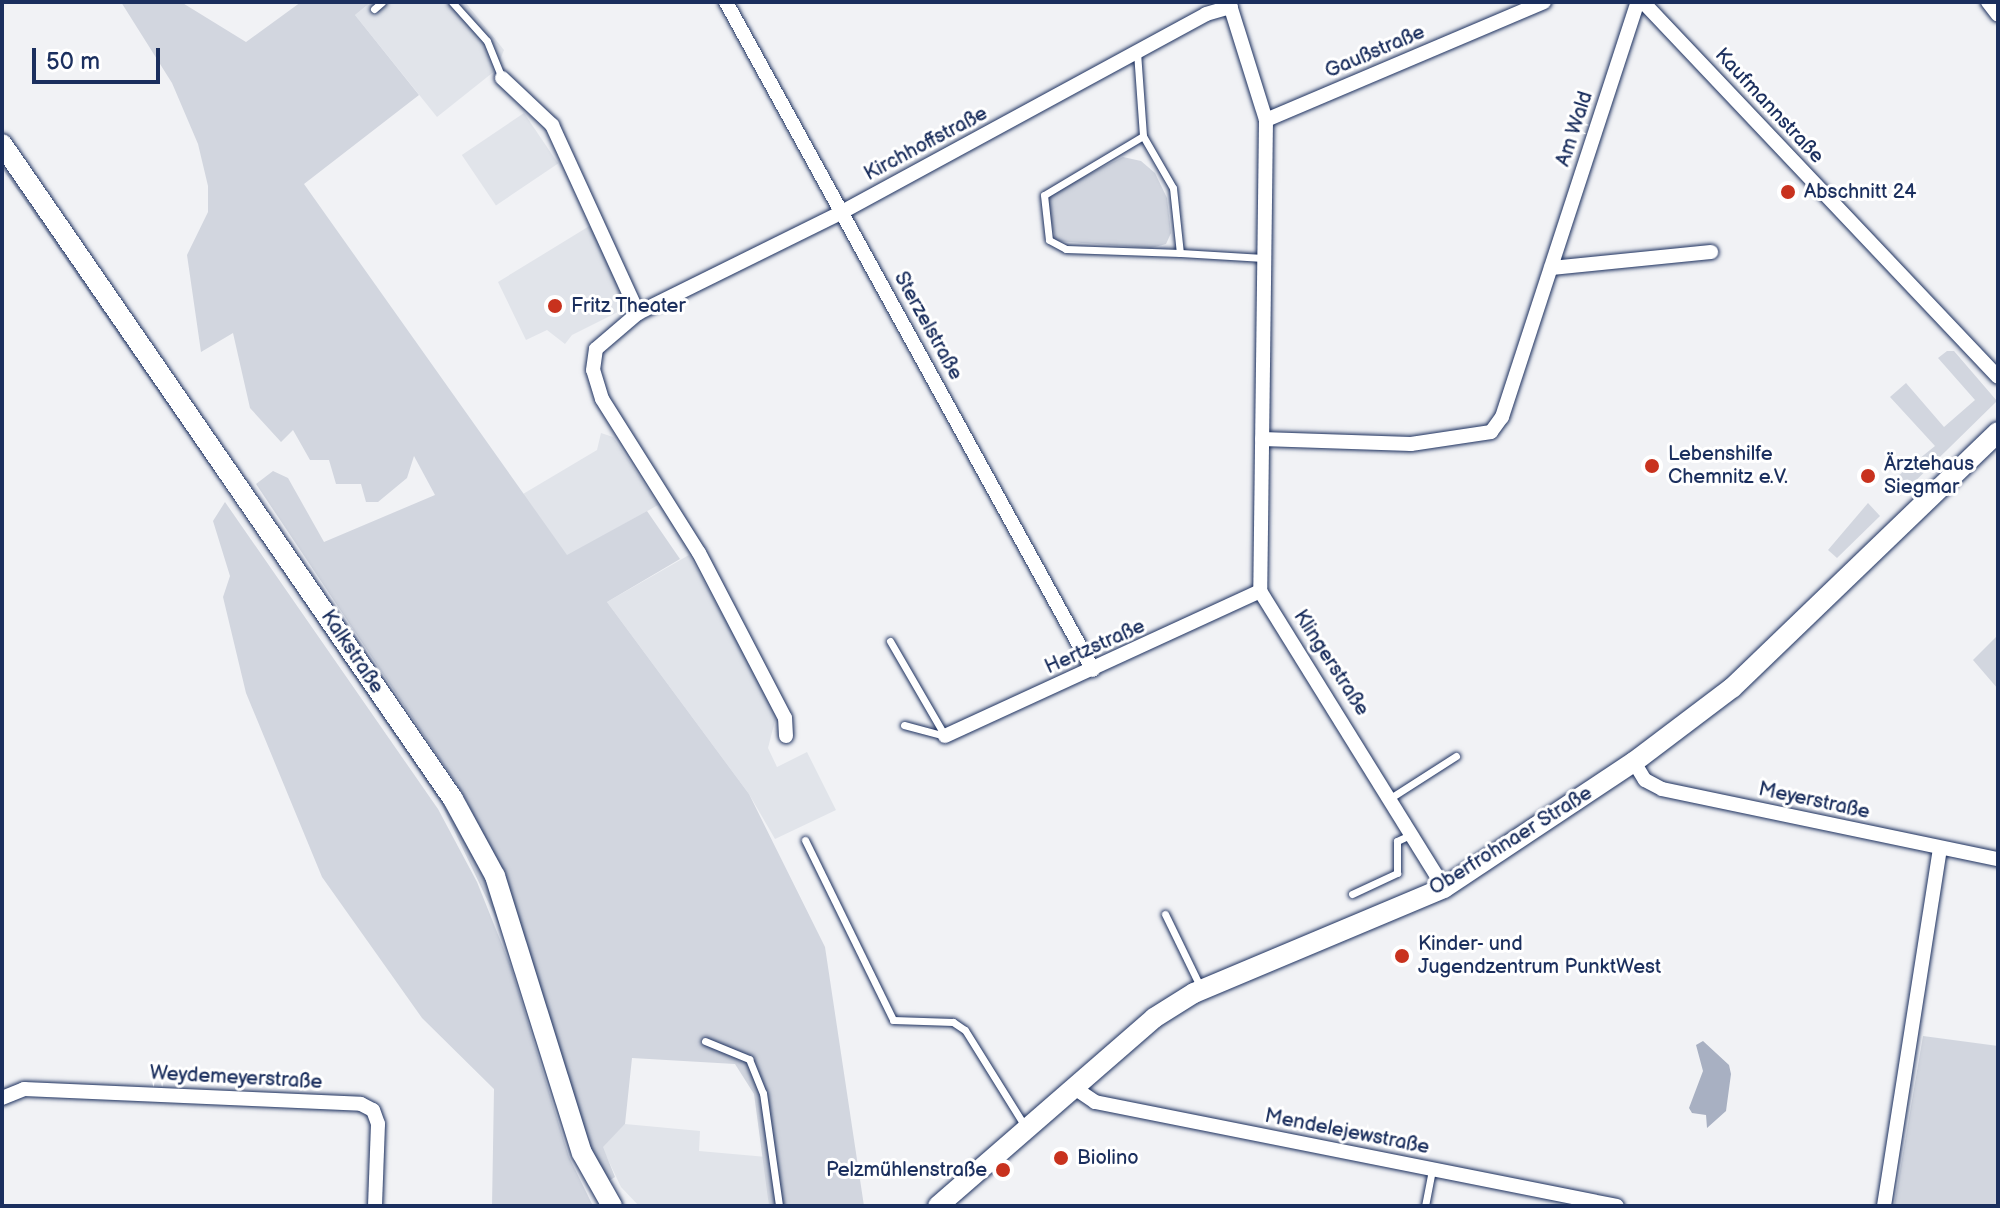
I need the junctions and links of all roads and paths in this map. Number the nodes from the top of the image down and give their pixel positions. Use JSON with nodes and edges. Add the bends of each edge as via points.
{"nodes":[{"id":1,"x":382,"y":2,"type":"edge"},
{"id":2,"x":452,"y":2,"type":"edge"},
{"id":3,"x":726,"y":2,"type":"edge"},
{"id":4,"x":1544,"y":2,"type":"edge"},
{"id":5,"x":1640,"y":2,"type":"edge"},
{"id":6,"x":1988,"y":2,"type":"edge"},
{"id":7,"x":1230,"y":4,"type":"edge"},
{"id":8,"x":374,"y":9,"type":"dead end"},
{"id":9,"x":1998,"y":15,"type":"edge"},
{"id":10,"x":1137,"y":52,"type":"junction"},
{"id":11,"x":502,"y":78,"type":"joint"},
{"id":12,"x":1266,"y":120,"type":"junction"},
{"id":13,"x":1143,"y":136,"type":"junction"},
{"id":14,"x":2,"y":144,"type":"edge"},
{"id":15,"x":842,"y":212,"type":"junction"},
{"id":16,"x":1711,"y":252,"type":"dead end"},
{"id":17,"x":1180,"y":253,"type":"junction"},
{"id":18,"x":1264,"y":258,"type":"junction"},
{"id":19,"x":1551,"y":268,"type":"junction"},
{"id":20,"x":638,"y":313,"type":"junction"},
{"id":21,"x":1998,"y":377,"type":"edge"},
{"id":22,"x":1998,"y":432,"type":"edge"},
{"id":23,"x":1262,"y":439,"type":"junction"},
{"id":24,"x":1260,"y":591,"type":"junction"},
{"id":25,"x":890,"y":641,"type":"dead end"},
{"id":26,"x":1093,"y":670,"type":"junction"},
{"id":27,"x":904,"y":725,"type":"dead end"},
{"id":28,"x":786,"y":736,"type":"dead end"},
{"id":29,"x":945,"y":736,"type":"junction"},
{"id":30,"x":1456,"y":756,"type":"dead end"},
{"id":31,"x":1634,"y":762,"type":"junction"},
{"id":32,"x":1392,"y":797,"type":"junction"},
{"id":33,"x":1414,"y":833,"type":"junction"},
{"id":34,"x":805,"y":840,"type":"dead end"},
{"id":35,"x":1940,"y":849,"type":"junction"},
{"id":36,"x":1998,"y":859,"type":"edge"},
{"id":37,"x":1444,"y":888,"type":"junction"},
{"id":38,"x":1352,"y":894,"type":"dead end"},
{"id":39,"x":1165,"y":914,"type":"dead end"},
{"id":40,"x":1201,"y":990,"type":"junction"},
{"id":41,"x":705,"y":1041,"type":"dead end"},
{"id":42,"x":1073,"y":1087,"type":"junction"},
{"id":43,"x":2,"y":1098,"type":"edge"},
{"id":44,"x":1028,"y":1130,"type":"junction"},
{"id":45,"x":1432,"y":1169,"type":"junction"},
{"id":46,"x":375,"y":1206,"type":"edge"},
{"id":47,"x":612,"y":1206,"type":"edge"},
{"id":48,"x":779,"y":1206,"type":"edge"},
{"id":49,"x":938,"y":1206,"type":"edge"},
{"id":50,"x":1425,"y":1206,"type":"edge"},
{"id":51,"x":1617,"y":1206,"type":"edge"},
{"id":52,"x":1884,"y":1206,"type":"edge"}],
"edges":[{"from":1,"to":8,"type":"lane"},
{"from":2,"to":11,"type":"lane","via":[[487,41]]},
{"from":3,"to":15,"type":"street","name":"Sterzelstraße"},
{"from":4,"to":12,"type":"street","name":"Gaußstraße"},
{"from":5,"to":19,"type":"street","name":"Am Wald"},
{"from":5,"to":21,"type":"street","name":"Kaufmannstraße"},
{"from":6,"to":9,"type":"street"},
{"from":7,"to":10,"type":"street","name":"Kirchhoffstraße"},
{"from":7,"to":12,"type":"street"},
{"from":10,"to":13,"type":"lane"},
{"from":10,"to":15,"type":"street","name":"Kirchhoffstraße"},
{"from":11,"to":20,"type":"street","via":[[552,125]]},
{"from":12,"to":18,"type":"street"},
{"from":13,"to":17,"type":"lane","via":[[1173,188]]},
{"from":13,"to":17,"type":"lane","via":[[1044,195],[1049,240],[1066,249]]},
{"from":14,"to":47,"type":"main road","name":"Kalkstraße","via":[[453,799],[495,876],[582,1153]]},
{"from":15,"to":20,"type":"street","name":"Kirchhoffstraße"},
{"from":15,"to":26,"type":"street","name":"Sterzelstraße"},
{"from":16,"to":19,"type":"street"},
{"from":17,"to":18,"type":"lane"},
{"from":18,"to":23,"type":"street"},
{"from":19,"to":23,"type":"street","name":"Am Wald","via":[[1502,417],[1483,436],[1411,444]]},
{"from":20,"to":28,"type":"street","name":"Kirchhoffstraße","via":[[596,349],[593,370],[602,399],[699,553],[785,718]]},
{"from":22,"to":31,"type":"main road","name":"Oberfrohnaer Straße","via":[[1732,688]]},
{"from":23,"to":24,"type":"street"},
{"from":24,"to":26,"type":"street","name":"Hertzstraße"},
{"from":24,"to":32,"type":"street","name":"Klingerstraße"},
{"from":25,"to":29,"type":"lane"},
{"from":26,"to":29,"type":"street","name":"Hertzstraße"},
{"from":27,"to":29,"type":"lane"},
{"from":30,"to":32,"type":"lane"},
{"from":31,"to":35,"type":"street","name":"Meyerstraße","via":[[1645,780],[1662,789]]},
{"from":31,"to":37,"type":"main road","name":"Oberfrohnaer Straße"},
{"from":32,"to":33,"type":"street","name":"Klingerstraße"},
{"from":33,"to":37,"type":"street","name":"Klingerstraße"},
{"from":33,"to":38,"type":"lane","via":[[1397,841],[1397,873]]},
{"from":34,"to":44,"type":"lane","via":[[893,1020],[953,1022],[965,1030]]},
{"from":35,"to":36,"type":"street","name":"Meyerstraße"},
{"from":35,"to":52,"type":"street"},
{"from":37,"to":40,"type":"main road","name":"Oberfrohnaer Straße"},
{"from":39,"to":40,"type":"lane"},
{"from":40,"to":42,"type":"main road","name":"Oberfrohnaer Straße","via":[[1154,1018]]},
{"from":41,"to":48,"type":"lane","via":[[749,1059],[763,1093]]},
{"from":42,"to":44,"type":"main road","name":"Oberfrohnaer Straße"},
{"from":42,"to":45,"type":"street","name":"Mendelejewstraße","via":[[1095,1102]]},
{"from":43,"to":46,"type":"street","name":"Weydemeyerstraße","via":[[24,1089],[361,1104],[373,1110],[378,1124]]},
{"from":44,"to":49,"type":"main road","name":"Oberfrohnaer Straße"},
{"from":45,"to":50,"type":"lane"},
{"from":45,"to":51,"type":"street","name":"Mendelejewstraße"}]}
